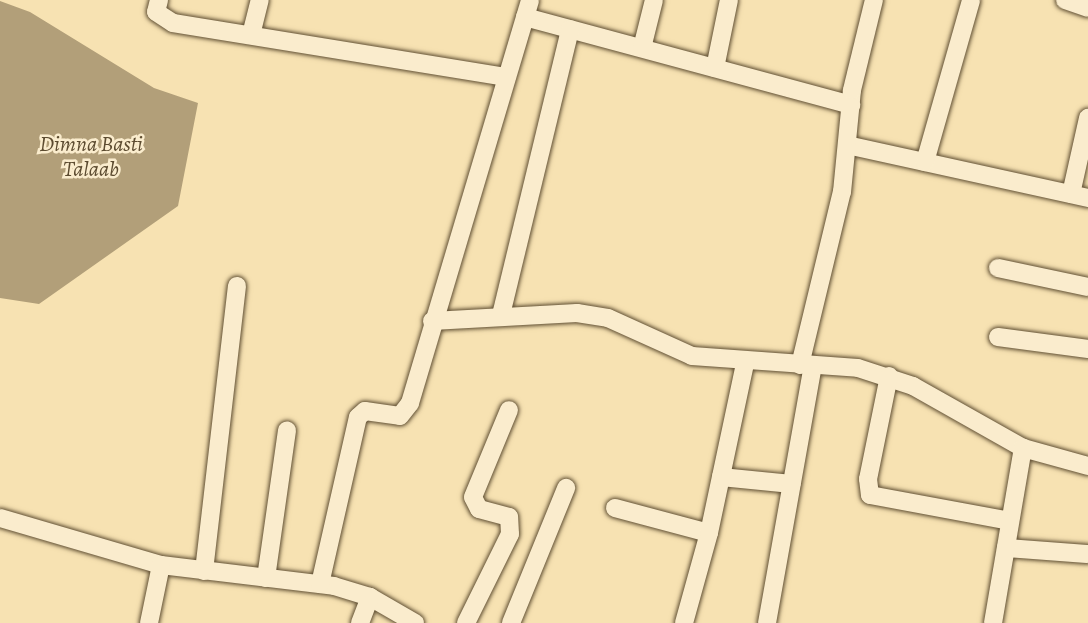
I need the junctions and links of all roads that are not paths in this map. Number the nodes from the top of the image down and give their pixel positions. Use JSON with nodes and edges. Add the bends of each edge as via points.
{"nodes":[{"id":1,"x":159,"y":0,"type":"edge"},
{"id":2,"x":260,"y":0,"type":"edge"},
{"id":3,"x":654,"y":0,"type":"edge"},
{"id":4,"x":729,"y":0,"type":"edge"},
{"id":5,"x":874,"y":0,"type":"edge"},
{"id":6,"x":971,"y":0,"type":"edge"},
{"id":7,"x":1065,"y":0,"type":"edge"},
{"id":8,"x":1088,"y":8,"type":"edge"},
{"id":9,"x":528,"y":9,"type":"edge"},
{"id":10,"x":570,"y":29,"type":"junction"},
{"id":11,"x":251,"y":35,"type":"junction"},
{"id":12,"x":642,"y":48,"type":"junction"},
{"id":13,"x":715,"y":68,"type":"junction"},
{"id":14,"x":507,"y":77,"type":"junction"},
{"id":15,"x":851,"y":105,"type":"junction"},
{"id":16,"x":1088,"y":118,"type":"edge"},
{"id":17,"x":847,"y":145,"type":"junction"},
{"id":18,"x":925,"y":162,"type":"junction"},
{"id":19,"x":1079,"y":196,"type":"edge"},
{"id":20,"x":998,"y":268,"type":"dead end"},
{"id":21,"x":237,"y":286,"type":"dead end"},
{"id":22,"x":1088,"y":287,"type":"edge"},
{"id":23,"x":501,"y":315,"type":"junction"},
{"id":24,"x":432,"y":321,"type":"junction"},
{"id":25,"x":998,"y":337,"type":"dead end"},
{"id":26,"x":1088,"y":349,"type":"edge"},
{"id":27,"x":745,"y":363,"type":"junction"},
{"id":28,"x":806,"y":365,"type":"junction"},
{"id":29,"x":888,"y":376,"type":"junction"},
{"id":30,"x":509,"y":410,"type":"dead end"},
{"id":31,"x":287,"y":430,"type":"dead end"},
{"id":32,"x":1023,"y":448,"type":"junction"},
{"id":33,"x":1088,"y":466,"type":"edge"},
{"id":34,"x":721,"y":477,"type":"junction"},
{"id":35,"x":792,"y":484,"type":"junction"},
{"id":36,"x":566,"y":488,"type":"dead end"},
{"id":37,"x":615,"y":508,"type":"dead end"},
{"id":38,"x":0,"y":518,"type":"edge"},
{"id":39,"x":1010,"y":521,"type":"junction"},
{"id":40,"x":709,"y":533,"type":"junction"},
{"id":41,"x":1006,"y":548,"type":"junction"},
{"id":42,"x":1088,"y":554,"type":"edge"},
{"id":43,"x":160,"y":565,"type":"junction"},
{"id":44,"x":204,"y":571,"type":"junction"},
{"id":45,"x":266,"y":578,"type":"junction"},
{"id":46,"x":320,"y":584,"type":"junction"},
{"id":47,"x":370,"y":597,"type":"junction"},
{"id":48,"x":149,"y":623,"type":"edge"},
{"id":49,"x":360,"y":623,"type":"edge"},
{"id":50,"x":415,"y":623,"type":"edge"},
{"id":51,"x":466,"y":623,"type":"edge"},
{"id":52,"x":511,"y":623,"type":"edge"},
{"id":53,"x":684,"y":623,"type":"edge"},
{"id":54,"x":767,"y":623,"type":"edge"},
{"id":55,"x":993,"y":623,"type":"edge"}],
"edges":[{"from":1,"to":11,"type":"street","via":[[156,12],[162,19]]},
{"from":2,"to":11,"type":"street"},
{"from":3,"to":12,"type":"street"},
{"from":4,"to":13,"type":"street"},
{"from":5,"to":15,"type":"street"},
{"from":6,"to":18,"type":"street"},
{"from":7,"to":8,"type":"street"},
{"from":9,"to":10,"type":"street"},
{"from":9,"to":14,"type":"street"},
{"from":10,"to":12,"type":"street"},
{"from":10,"to":23,"type":"street"},
{"from":11,"to":14,"type":"street"},
{"from":12,"to":13,"type":"street"},
{"from":13,"to":15,"type":"street"},
{"from":14,"to":24,"type":"street"},
{"from":15,"to":17,"type":"street"},
{"from":16,"to":19,"type":"street"},
{"from":17,"to":18,"type":"street"},
{"from":17,"to":28,"type":"street","via":[[842,192]]},
{"from":18,"to":19,"type":"street"},
{"from":20,"to":22,"type":"street"},
{"from":21,"to":44,"type":"street"},
{"from":23,"to":24,"type":"street"},
{"from":23,"to":27,"type":"street","via":[[555,312],[608,318],[692,356]]},
{"from":24,"to":46,"type":"street","via":[[406,411],[400,416],[365,411],[358,417]]},
{"from":25,"to":26,"type":"street"},
{"from":27,"to":28,"type":"street"},
{"from":27,"to":34,"type":"street"},
{"from":28,"to":29,"type":"street"},
{"from":28,"to":35,"type":"street"},
{"from":29,"to":32,"type":"street","via":[[939,398]]},
{"from":29,"to":39,"type":"street","via":[[866,489],[870,495]]},
{"from":30,"to":51,"type":"street","via":[[473,497],[479,509],[508,518],[510,534]]},
{"from":31,"to":45,"type":"street"},
{"from":32,"to":33,"type":"street"},
{"from":32,"to":39,"type":"street"},
{"from":34,"to":35,"type":"street"},
{"from":34,"to":40,"type":"street"},
{"from":35,"to":54,"type":"street"},
{"from":36,"to":52,"type":"street"},
{"from":37,"to":40,"type":"street"},
{"from":38,"to":43,"type":"street"},
{"from":39,"to":41,"type":"street"},
{"from":40,"to":53,"type":"street"},
{"from":41,"to":42,"type":"street"},
{"from":41,"to":55,"type":"street"},
{"from":43,"to":44,"type":"street"},
{"from":43,"to":48,"type":"street"},
{"from":44,"to":45,"type":"street"},
{"from":45,"to":46,"type":"street"},
{"from":46,"to":47,"type":"street"},
{"from":47,"to":49,"type":"street"},
{"from":47,"to":50,"type":"street"}]}
